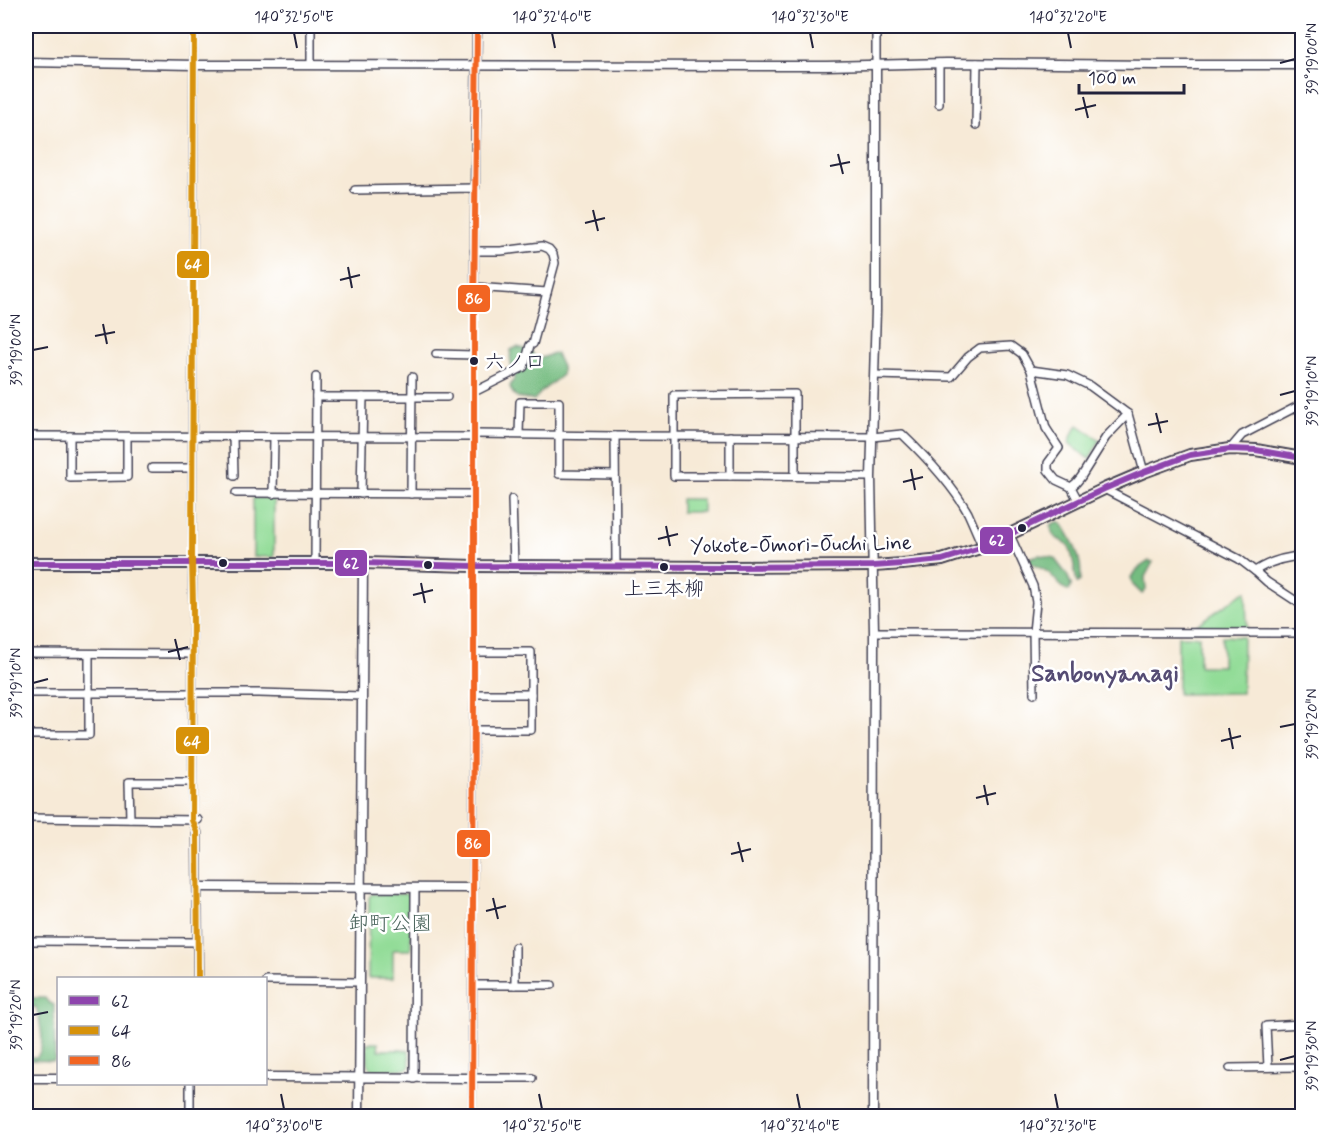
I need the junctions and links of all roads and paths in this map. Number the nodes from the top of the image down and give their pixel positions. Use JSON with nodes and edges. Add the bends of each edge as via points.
{"nodes":[{"id":1,"x":194,"y":26,"type":"edge"},
{"id":2,"x":311,"y":26,"type":"edge"},
{"id":3,"x":477,"y":26,"type":"edge"},
{"id":4,"x":876,"y":26,"type":"edge"},
{"id":5,"x":26,"y":62,"type":"edge"},
{"id":6,"x":939,"y":63,"type":"junction"},
{"id":7,"x":977,"y":63,"type":"junction"},
{"id":8,"x":194,"y":65,"type":"junction"},
{"id":9,"x":311,"y":65,"type":"junction"},
{"id":10,"x":477,"y":65,"type":"junction"},
{"id":11,"x":876,"y":65,"type":"junction"},
{"id":12,"x":1302,"y":65,"type":"edge"},
{"id":13,"x":939,"y":104,"type":"dead end"},
{"id":14,"x":976,"y":125,"type":"dead end"},
{"id":15,"x":475,"y":188,"type":"junction"},
{"id":16,"x":355,"y":190,"type":"dead end"},
{"id":17,"x":474,"y":251,"type":"junction"},
{"id":18,"x":474,"y":287,"type":"junction"},
{"id":19,"x":547,"y":292,"type":"junction"},
{"id":20,"x":436,"y":354,"type":"dead end"},
{"id":21,"x":474,"y":355,"type":"junction"},
{"id":22,"x":1031,"y":370,"type":"junction"},
{"id":23,"x":875,"y":375,"type":"junction"},
{"id":24,"x":316,"y":377,"type":"dead end"},
{"id":25,"x":412,"y":377,"type":"dead end"},
{"id":26,"x":474,"y":392,"type":"junction"},
{"id":27,"x":316,"y":397,"type":"junction"},
{"id":28,"x":363,"y":397,"type":"junction"},
{"id":29,"x":412,"y":397,"type":"junction"},
{"id":30,"x":447,"y":398,"type":"dead end"},
{"id":31,"x":1302,"y":404,"type":"edge"},
{"id":32,"x":1128,"y":414,"type":"junction"},
{"id":33,"x":519,"y":434,"type":"junction"},
{"id":34,"x":474,"y":435,"type":"junction"},
{"id":35,"x":558,"y":435,"type":"junction"},
{"id":36,"x":674,"y":435,"type":"junction"},
{"id":37,"x":26,"y":436,"type":"edge"},
{"id":38,"x":70,"y":436,"type":"junction"},
{"id":39,"x":615,"y":436,"type":"junction"},
{"id":40,"x":730,"y":436,"type":"junction"},
{"id":41,"x":795,"y":436,"type":"junction"},
{"id":42,"x":872,"y":436,"type":"junction"},
{"id":43,"x":127,"y":437,"type":"junction"},
{"id":44,"x":193,"y":437,"type":"junction"},
{"id":45,"x":233,"y":437,"type":"junction"},
{"id":46,"x":274,"y":437,"type":"junction"},
{"id":47,"x":316,"y":437,"type":"junction"},
{"id":48,"x":362,"y":437,"type":"junction"},
{"id":49,"x":411,"y":437,"type":"junction"},
{"id":50,"x":1230,"y":449,"type":"junction"},
{"id":51,"x":1302,"y":458,"type":"edge"},
{"id":52,"x":152,"y":468,"type":"dead end"},
{"id":53,"x":192,"y":468,"type":"junction"},
{"id":54,"x":1144,"y":472,"type":"junction"},
{"id":55,"x":615,"y":475,"type":"junction"},
{"id":56,"x":234,"y":476,"type":"dead end"},
{"id":57,"x":730,"y":476,"type":"junction"},
{"id":58,"x":795,"y":476,"type":"junction"},
{"id":59,"x":871,"y":477,"type":"junction"},
{"id":60,"x":1071,"y":488,"type":"junction"},
{"id":61,"x":1104,"y":489,"type":"junction"},
{"id":62,"x":236,"y":493,"type":"dead end"},
{"id":63,"x":273,"y":494,"type":"junction"},
{"id":64,"x":315,"y":494,"type":"junction"},
{"id":65,"x":361,"y":494,"type":"junction"},
{"id":66,"x":411,"y":494,"type":"junction"},
{"id":67,"x":474,"y":494,"type":"junction"},
{"id":68,"x":512,"y":499,"type":"dead end"},
{"id":69,"x":1079,"y":502,"type":"junction"},
{"id":70,"x":1010,"y":535,"type":"junction"},
{"id":71,"x":983,"y":547,"type":"junction"},
{"id":72,"x":1302,"y":556,"type":"edge"},
{"id":73,"x":26,"y":563,"type":"edge"},
{"id":74,"x":363,"y":563,"type":"junction"},
{"id":75,"x":192,"y":564,"type":"junction"},
{"id":76,"x":315,"y":564,"type":"junction"},
{"id":77,"x":514,"y":565,"type":"junction"},
{"id":78,"x":616,"y":565,"type":"junction"},
{"id":79,"x":474,"y":566,"type":"junction"},
{"id":80,"x":873,"y":566,"type":"junction"},
{"id":81,"x":1255,"y":571,"type":"junction"},
{"id":82,"x":1302,"y":605,"type":"edge"},
{"id":83,"x":874,"y":632,"type":"junction"},
{"id":84,"x":1033,"y":632,"type":"junction"},
{"id":85,"x":1302,"y":633,"type":"edge"},
{"id":86,"x":474,"y":652,"type":"junction"},
{"id":87,"x":26,"y":653,"type":"edge"},
{"id":88,"x":89,"y":654,"type":"junction"},
{"id":89,"x":193,"y":654,"type":"junction"},
{"id":90,"x":26,"y":693,"type":"edge"},
{"id":91,"x":89,"y":693,"type":"junction"},
{"id":92,"x":192,"y":693,"type":"junction"},
{"id":93,"x":474,"y":693,"type":"junction"},
{"id":94,"x":531,"y":694,"type":"junction"},
{"id":95,"x":1034,"y":694,"type":"dead end"},
{"id":96,"x":362,"y":696,"type":"junction"},
{"id":97,"x":474,"y":730,"type":"junction"},
{"id":98,"x":26,"y":735,"type":"edge"},
{"id":99,"x":192,"y":782,"type":"junction"},
{"id":100,"x":26,"y":818,"type":"edge"},
{"id":101,"x":130,"y":819,"type":"junction"},
{"id":102,"x":195,"y":820,"type":"junction"},
{"id":103,"x":198,"y":832,"type":"joint"},
{"id":104,"x":198,"y":887,"type":"junction"},
{"id":105,"x":360,"y":887,"type":"junction"},
{"id":106,"x":415,"y":888,"type":"junction"},
{"id":107,"x":473,"y":888,"type":"junction"},
{"id":108,"x":26,"y":941,"type":"edge"},
{"id":109,"x":198,"y":942,"type":"junction"},
{"id":110,"x":514,"y":947,"type":"dead end"},
{"id":111,"x":198,"y":977,"type":"edge"},
{"id":112,"x":267,"y":981,"type":"edge"},
{"id":113,"x":360,"y":982,"type":"junction"},
{"id":114,"x":473,"y":985,"type":"junction"},
{"id":115,"x":515,"y":985,"type":"junction"},
{"id":116,"x":552,"y":985,"type":"dead end"},
{"id":117,"x":1302,"y":1024,"type":"edge"},
{"id":118,"x":1268,"y":1067,"type":"junction"},
{"id":119,"x":1302,"y":1067,"type":"edge"},
{"id":120,"x":1230,"y":1068,"type":"dead end"},
{"id":121,"x":267,"y":1077,"type":"edge"},
{"id":122,"x":26,"y":1078,"type":"edge"},
{"id":123,"x":57,"y":1078,"type":"edge"},
{"id":124,"x":359,"y":1078,"type":"junction"},
{"id":125,"x":414,"y":1078,"type":"junction"},
{"id":126,"x":472,"y":1078,"type":"junction"},
{"id":127,"x":532,"y":1078,"type":"dead end"},
{"id":128,"x":190,"y":1085,"type":"edge"},
{"id":129,"x":190,"y":1116,"type":"edge"},
{"id":130,"x":359,"y":1116,"type":"edge"},
{"id":131,"x":472,"y":1116,"type":"edge"},
{"id":132,"x":873,"y":1116,"type":"edge"}],
"edges":[{"from":1,"to":8,"type":"street"},
{"from":2,"to":9,"type":"street"},
{"from":3,"to":10,"type":"street"},
{"from":4,"to":11,"type":"street"},
{"from":5,"to":8,"type":"street"},
{"from":6,"to":7,"type":"street"},
{"from":6,"to":11,"type":"street"},
{"from":6,"to":13,"type":"street"},
{"from":7,"to":12,"type":"street"},
{"from":7,"to":14,"type":"street"},
{"from":8,"to":9,"type":"street"},
{"from":8,"to":44,"type":"street"},
{"from":9,"to":10,"type":"street"},
{"from":10,"to":11,"type":"street"},
{"from":10,"to":15,"type":"street"},
{"from":11,"to":23,"type":"street"},
{"from":15,"to":16,"type":"street"},
{"from":15,"to":17,"type":"street"},
{"from":17,"to":18,"type":"street"},
{"from":17,"to":19,"type":"street","via":[[542,246],[549,249],[555,263]]},
{"from":18,"to":19,"type":"street"},
{"from":18,"to":21,"type":"street"},
{"from":19,"to":26,"type":"street","via":[[524,367]]},
{"from":20,"to":21,"type":"street"},
{"from":21,"to":26,"type":"street"},
{"from":22,"to":23,"type":"street","via":[[1022,354],[1011,346],[980,348],[951,377]]},
{"from":22,"to":32,"type":"street","via":[[1067,375],[1090,386]]},
{"from":22,"to":60,"type":"street","via":[[1046,428],[1059,448],[1048,463],[1048,470]]},
{"from":23,"to":42,"type":"street"},
{"from":24,"to":27,"type":"street"},
{"from":25,"to":29,"type":"street"},
{"from":26,"to":34,"type":"street"},
{"from":27,"to":28,"type":"street"},
{"from":27,"to":47,"type":"street"},
{"from":28,"to":29,"type":"street"},
{"from":28,"to":48,"type":"street"},
{"from":29,"to":30,"type":"street"},
{"from":29,"to":49,"type":"street"},
{"from":31,"to":50,"type":"street","via":[[1242,435]]},
{"from":32,"to":54,"type":"street"},
{"from":32,"to":60,"type":"street","via":[[1106,437]]},
{"from":33,"to":34,"type":"street"},
{"from":33,"to":35,"type":"street"},
{"from":33,"to":35,"type":"street","via":[[520,402],[559,402]]},
{"from":34,"to":49,"type":"street"},
{"from":34,"to":67,"type":"street"},
{"from":35,"to":39,"type":"street"},
{"from":35,"to":55,"type":"street","via":[[559,474]]},
{"from":36,"to":39,"type":"street"},
{"from":36,"to":40,"type":"street"},
{"from":36,"to":41,"type":"street","via":[[674,395],[795,394]]},
{"from":36,"to":57,"type":"street","via":[[674,476]]},
{"from":37,"to":38,"type":"street"},
{"from":38,"to":43,"type":"street"},
{"from":38,"to":43,"type":"street","via":[[70,478],[127,477]]},
{"from":39,"to":55,"type":"street"},
{"from":40,"to":41,"type":"street"},
{"from":40,"to":57,"type":"street"},
{"from":41,"to":42,"type":"street"},
{"from":41,"to":58,"type":"street"},
{"from":42,"to":59,"type":"street"},
{"from":42,"to":71,"type":"street","via":[[902,434],[931,462],[968,513]]},
{"from":43,"to":44,"type":"street"},
{"from":44,"to":45,"type":"street"},
{"from":44,"to":53,"type":"street"},
{"from":45,"to":46,"type":"street"},
{"from":45,"to":56,"type":"street"},
{"from":46,"to":47,"type":"street"},
{"from":46,"to":63,"type":"street"},
{"from":47,"to":48,"type":"street"},
{"from":47,"to":64,"type":"street"},
{"from":48,"to":49,"type":"street"},
{"from":48,"to":65,"type":"street"},
{"from":49,"to":66,"type":"street"},
{"from":50,"to":51,"type":"main road","name":"Yokote-Ōmori-Ōuchi Line"},
{"from":50,"to":54,"type":"main road","name":"Yokote-Ōmori-Ōuchi Line","via":[[1190,455]]},
{"from":52,"to":53,"type":"street"},
{"from":53,"to":75,"type":"street"},
{"from":54,"to":61,"type":"main road","name":"Yokote-Ōmori-Ōuchi Line"},
{"from":55,"to":78,"type":"street"},
{"from":57,"to":58,"type":"street"},
{"from":58,"to":59,"type":"street"},
{"from":59,"to":80,"type":"street"},
{"from":60,"to":69,"type":"street"},
{"from":61,"to":69,"type":"main road","name":"Yokote-Ōmori-Ōuchi Line"},
{"from":61,"to":81,"type":"street"},
{"from":62,"to":63,"type":"street"},
{"from":63,"to":64,"type":"street"},
{"from":64,"to":65,"type":"street"},
{"from":64,"to":76,"type":"street"},
{"from":65,"to":66,"type":"street"},
{"from":66,"to":67,"type":"street"},
{"from":67,"to":79,"type":"street"},
{"from":68,"to":77,"type":"street"},
{"from":69,"to":70,"type":"main road","name":"Yokote-Ōmori-Ōuchi Line"},
{"from":70,"to":71,"type":"main road","name":"Yokote-Ōmori-Ōuchi Line"},
{"from":70,"to":84,"type":"street","via":[[1034,586]]},
{"from":71,"to":80,"type":"main road","name":"Yokote-Ōmori-Ōuchi Line","via":[[942,560]]},
{"from":72,"to":81,"type":"street","via":[[1286,557]]},
{"from":73,"to":75,"type":"main road","name":"Yokote-Ōmori-Ōuchi Line"},
{"from":74,"to":76,"type":"main road","name":"Yokote-Ōmori-Ōuchi Line"},
{"from":74,"to":79,"type":"main road","name":"Yokote-Ōmori-Ōuchi Line"},
{"from":74,"to":96,"type":"street"},
{"from":75,"to":76,"type":"main road","name":"Yokote-Ōmori-Ōuchi Line"},
{"from":75,"to":89,"type":"street"},
{"from":77,"to":78,"type":"main road","name":"Yokote-Ōmori-Ōuchi Line"},
{"from":77,"to":79,"type":"main road","name":"Yokote-Ōmori-Ōuchi Line"},
{"from":78,"to":80,"type":"main road","name":"Yokote-Ōmori-Ōuchi Line"},
{"from":79,"to":86,"type":"street"},
{"from":80,"to":83,"type":"street"},
{"from":81,"to":82,"type":"street"},
{"from":83,"to":84,"type":"street"},
{"from":83,"to":132,"type":"street"},
{"from":84,"to":85,"type":"street"},
{"from":84,"to":95,"type":"street"},
{"from":86,"to":93,"type":"street"},
{"from":86,"to":94,"type":"street","via":[[531,652]]},
{"from":87,"to":88,"type":"street"},
{"from":88,"to":89,"type":"street"},
{"from":88,"to":91,"type":"street"},
{"from":89,"to":92,"type":"street"},
{"from":90,"to":91,"type":"street"},
{"from":91,"to":92,"type":"street"},
{"from":91,"to":98,"type":"street","via":[[89,735]]},
{"from":92,"to":96,"type":"street"},
{"from":92,"to":99,"type":"street"},
{"from":93,"to":94,"type":"street"},
{"from":93,"to":97,"type":"street"},
{"from":94,"to":97,"type":"street","via":[[531,730]]},
{"from":96,"to":105,"type":"street"},
{"from":97,"to":107,"type":"street"},
{"from":99,"to":101,"type":"street","via":[[129,782]]},
{"from":99,"to":102,"type":"street"},
{"from":100,"to":101,"type":"street"},
{"from":101,"to":102,"type":"street"},
{"from":102,"to":103,"type":"street"},
{"from":103,"to":104,"type":"street"},
{"from":104,"to":105,"type":"street"},
{"from":104,"to":109,"type":"street"},
{"from":105,"to":106,"type":"street"},
{"from":105,"to":113,"type":"street"},
{"from":106,"to":107,"type":"street"},
{"from":106,"to":125,"type":"street"},
{"from":107,"to":114,"type":"street"},
{"from":108,"to":109,"type":"street"},
{"from":109,"to":111,"type":"street"},
{"from":110,"to":115,"type":"street"},
{"from":112,"to":113,"type":"street"},
{"from":113,"to":124,"type":"street"},
{"from":114,"to":115,"type":"street"},
{"from":114,"to":126,"type":"street"},
{"from":115,"to":116,"type":"street"},
{"from":117,"to":118,"type":"street","via":[[1266,1026]]},
{"from":118,"to":119,"type":"street"},
{"from":118,"to":120,"type":"street"},
{"from":121,"to":124,"type":"street"},
{"from":122,"to":123,"type":"street"},
{"from":124,"to":125,"type":"street"},
{"from":124,"to":130,"type":"street"},
{"from":125,"to":126,"type":"street"},
{"from":126,"to":127,"type":"street"},
{"from":126,"to":131,"type":"street"},
{"from":128,"to":129,"type":"street"}]}
